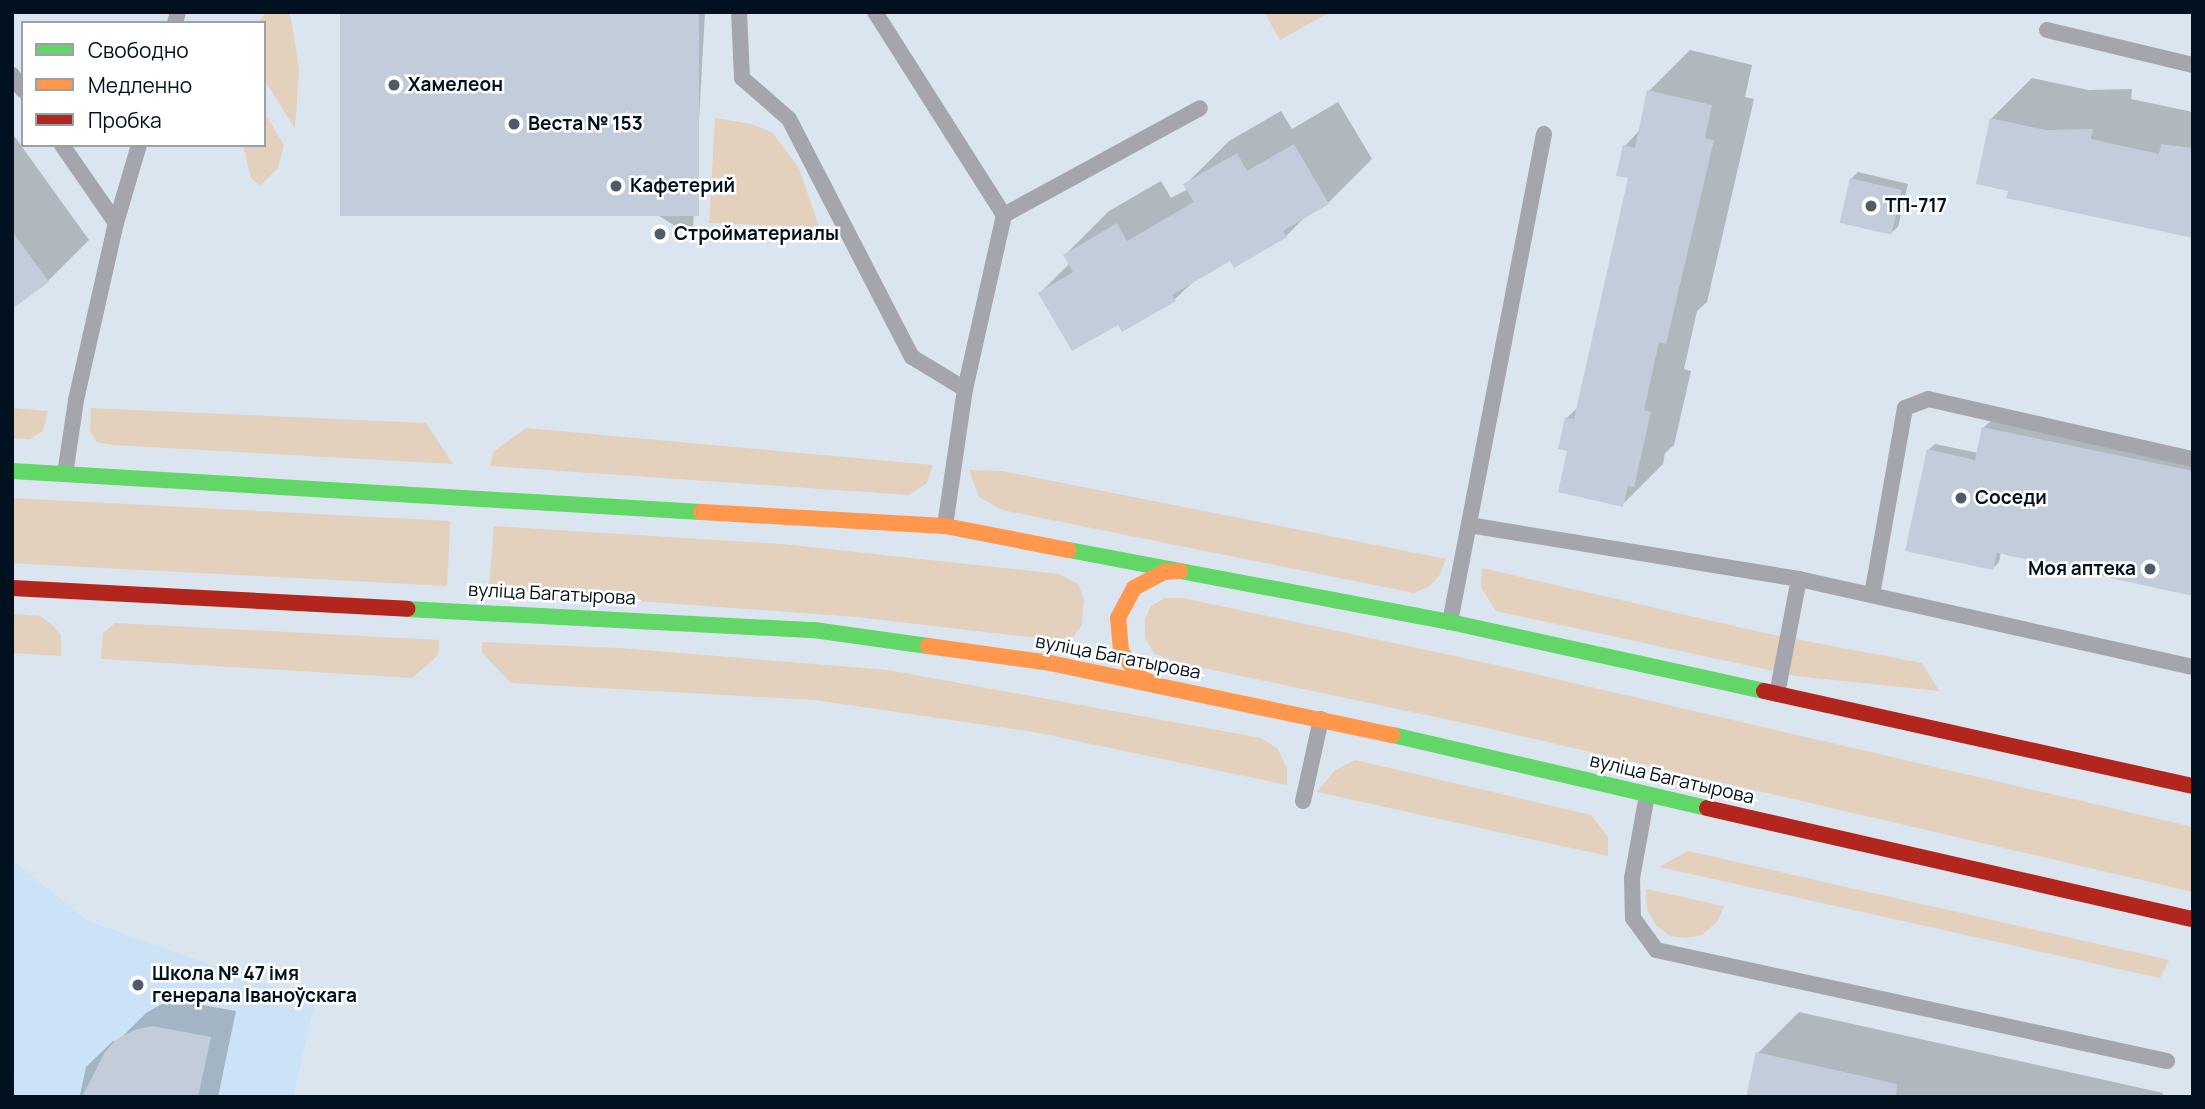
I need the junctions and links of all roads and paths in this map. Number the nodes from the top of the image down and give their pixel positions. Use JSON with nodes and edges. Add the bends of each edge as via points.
{"nodes":[{"id":1,"x":739,"y":12,"type":"edge"},
{"id":2,"x":875,"y":12,"type":"edge"},
{"id":3,"x":2047,"y":30,"type":"dead end"},
{"id":4,"x":2193,"y":65,"type":"edge"},
{"id":5,"x":1200,"y":108,"type":"dead end"},
{"id":6,"x":1545,"y":134,"type":"dead end"},
{"id":7,"x":63,"y":147,"type":"edge"},
{"id":8,"x":138,"y":147,"type":"edge"},
{"id":9,"x":1004,"y":215,"type":"junction"},
{"id":10,"x":116,"y":223,"type":"junction"},
{"id":11,"x":965,"y":389,"type":"junction"},
{"id":12,"x":2193,"y":459,"type":"edge"},
{"id":13,"x":12,"y":471,"type":"edge"},
{"id":14,"x":65,"y":474,"type":"junction"},
{"id":15,"x":1469,"y":525,"type":"junction"},
{"id":16,"x":946,"y":526,"type":"junction"},
{"id":17,"x":1067,"y":547,"type":"junction"},
{"id":18,"x":1182,"y":571,"type":"junction"},
{"id":19,"x":1099,"y":576,"type":"dead end"},
{"id":20,"x":1799,"y":579,"type":"junction"},
{"id":21,"x":12,"y":588,"type":"edge"},
{"id":22,"x":1871,"y":595,"type":"junction"},
{"id":23,"x":1107,"y":600,"type":"dead end"},
{"id":24,"x":1450,"y":622,"type":"junction"},
{"id":25,"x":1102,"y":626,"type":"dead end"},
{"id":26,"x":1078,"y":654,"type":"dead end"},
{"id":27,"x":1050,"y":663,"type":"junction"},
{"id":28,"x":2193,"y":667,"type":"edge"},
{"id":29,"x":1156,"y":685,"type":"junction"},
{"id":30,"x":1777,"y":694,"type":"junction"},
{"id":31,"x":1321,"y":719,"type":"junction"},
{"id":32,"x":2193,"y":786,"type":"edge"},
{"id":33,"x":1647,"y":795,"type":"junction"},
{"id":34,"x":1303,"y":800,"type":"dead end"},
{"id":35,"x":2193,"y":919,"type":"edge"},
{"id":36,"x":2167,"y":1061,"type":"dead end"}],
"edges":[{"from":1,"to":11,"type":"lane","via":[[742,78],[789,119],[912,357]]},
{"from":2,"to":9,"type":"lane"},
{"from":3,"to":4,"type":"lane"},
{"from":5,"to":9,"type":"lane"},
{"from":6,"to":15,"type":"lane"},
{"from":7,"to":10,"type":"lane"},
{"from":8,"to":10,"type":"lane"},
{"from":9,"to":11,"type":"lane"},
{"from":10,"to":14,"type":"lane","via":[[76,400]]},
{"from":11,"to":16,"type":"lane"},
{"from":12,"to":22,"type":"lane","via":[[1928,398],[1905,408]]},
{"from":13,"to":14,"type":"street"},
{"from":14,"to":16,"type":"street"},
{"from":15,"to":20,"type":"lane"},
{"from":15,"to":24,"type":"lane"},
{"from":16,"to":17,"type":"street"},
{"from":17,"to":18,"type":"street"},
{"from":17,"to":19,"type":"street","via":[[1083,555]]},
{"from":18,"to":24,"type":"street"},
{"from":18,"to":29,"type":"street","via":[[1148,578],[1124,602],[1118,618],[1121,652],[1141,678]]},
{"from":20,"to":22,"type":"lane"},
{"from":20,"to":30,"type":"lane"},
{"from":21,"to":27,"type":"street","name":"вуліца Багатырова","via":[[814,630]]},
{"from":22,"to":28,"type":"lane"},
{"from":23,"to":25,"type":"street"},
{"from":24,"to":30,"type":"street"},
{"from":26,"to":27,"type":"street"},
{"from":27,"to":29,"type":"street","name":"вуліца Багатырова"},
{"from":29,"to":31,"type":"street","name":"вуліца Багатырова"},
{"from":30,"to":32,"type":"street"},
{"from":31,"to":33,"type":"street","name":"вуліца Багатырова"},
{"from":31,"to":34,"type":"lane"},
{"from":33,"to":35,"type":"street","name":"вуліца Багатырова"},
{"from":33,"to":36,"type":"lane","via":[[1632,878],[1633,918],[1656,950]]}]}
